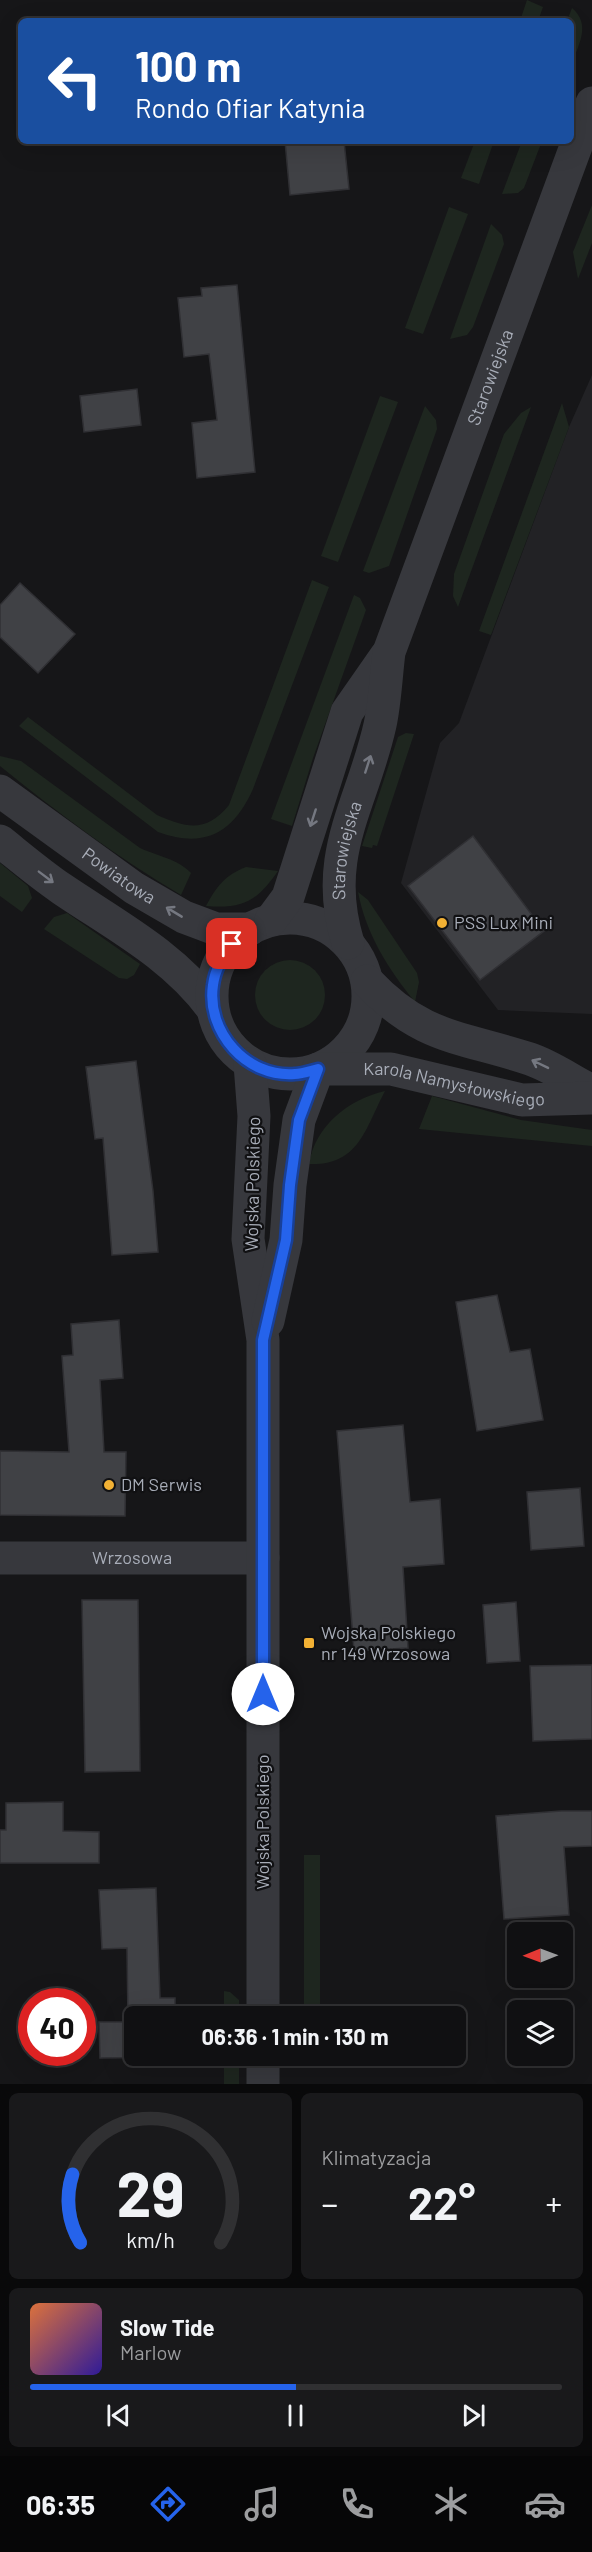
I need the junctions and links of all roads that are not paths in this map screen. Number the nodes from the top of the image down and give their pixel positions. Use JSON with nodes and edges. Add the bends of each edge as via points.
{"nodes":[{"id":1,"x":592,"y":103,"type":"edge"},
{"id":2,"x":389,"y":652,"type":"junction"},
{"id":3,"x":0,"y":791,"type":"edge"},
{"id":4,"x":0,"y":841,"type":"edge"},
{"id":5,"x":260,"y":924,"type":"junction"},
{"id":6,"x":348,"y":943,"type":"junction"},
{"id":7,"x":367,"y":981,"type":"junction"},
{"id":8,"x":212,"y":1008,"type":"junction"},
{"id":9,"x":250,"y":1064,"type":"junction"},
{"id":10,"x":318,"y":1069,"type":"junction"},
{"id":11,"x":592,"y":1091,"type":"edge"},
{"id":12,"x":592,"y":1098,"type":"edge"},
{"id":13,"x":263,"y":1340,"type":"junction"},
{"id":14,"x":0,"y":1558,"type":"edge"},
{"id":15,"x":263,"y":1558,"type":"junction"},
{"id":16,"x":263,"y":2006,"type":"edge"},
{"id":17,"x":263,"y":2066,"type":"edge"},
{"id":18,"x":263,"y":2084,"type":"edge"}],
"edges":[{"from":1,"to":2,"type":"street","name":"Starowiejska"},
{"from":2,"to":5,"type":"street","name":"Starowiejska","one_way":true,"via":[[347,712],[288,897]]},
{"from":6,"to":2,"type":"street","name":"Starowiejska","one_way":true,"via":[[338,894],[339,863],[380,725]]},
{"from":5,"to":3,"type":"street","name":"Powiatowa","one_way":true,"via":[[216,929],[184,918],[134,888]]},
{"from":4,"to":8,"type":"street","one_way":true,"via":[[59,887],[162,955]]},
{"from":5,"to":6,"type":"street","via":[[292,917],[313,920]]},
{"from":5,"to":8,"type":"street","via":[[232,944],[219,963]]},
{"from":6,"to":7,"type":"street"},
{"from":7,"to":10,"type":"street","via":[[364,1023],[354,1041],[338,1058]]},
{"from":11,"to":7,"type":"street","name":"Karola Namysłowskiego","one_way":true,"via":[[533,1060],[434,1032],[397,1010]]},
{"from":8,"to":9,"type":"street","via":[[219,1030]]},
{"from":9,"to":10,"type":"street","via":[[272,1072],[295,1074]]},
{"from":9,"to":13,"type":"street","name":"Wojska Polskiego","via":[[254,1116],[248,1239]]},
{"from":10,"to":12,"type":"street","name":"Karola Namysłowskiego","via":[[391,1069],[522,1100]]},
{"from":10,"to":13,"type":"street","name":"Wojska Polskiego","via":[[299,1120],[286,1240]]},
{"from":13,"to":15,"type":"street","name":"Wojska Polskiego"},
{"from":14,"to":15,"type":"street","name":"Wrzosowa"},
{"from":15,"to":16,"type":"street","name":"Wojska Polskiego"},
{"from":17,"to":18,"type":"street"}]}
